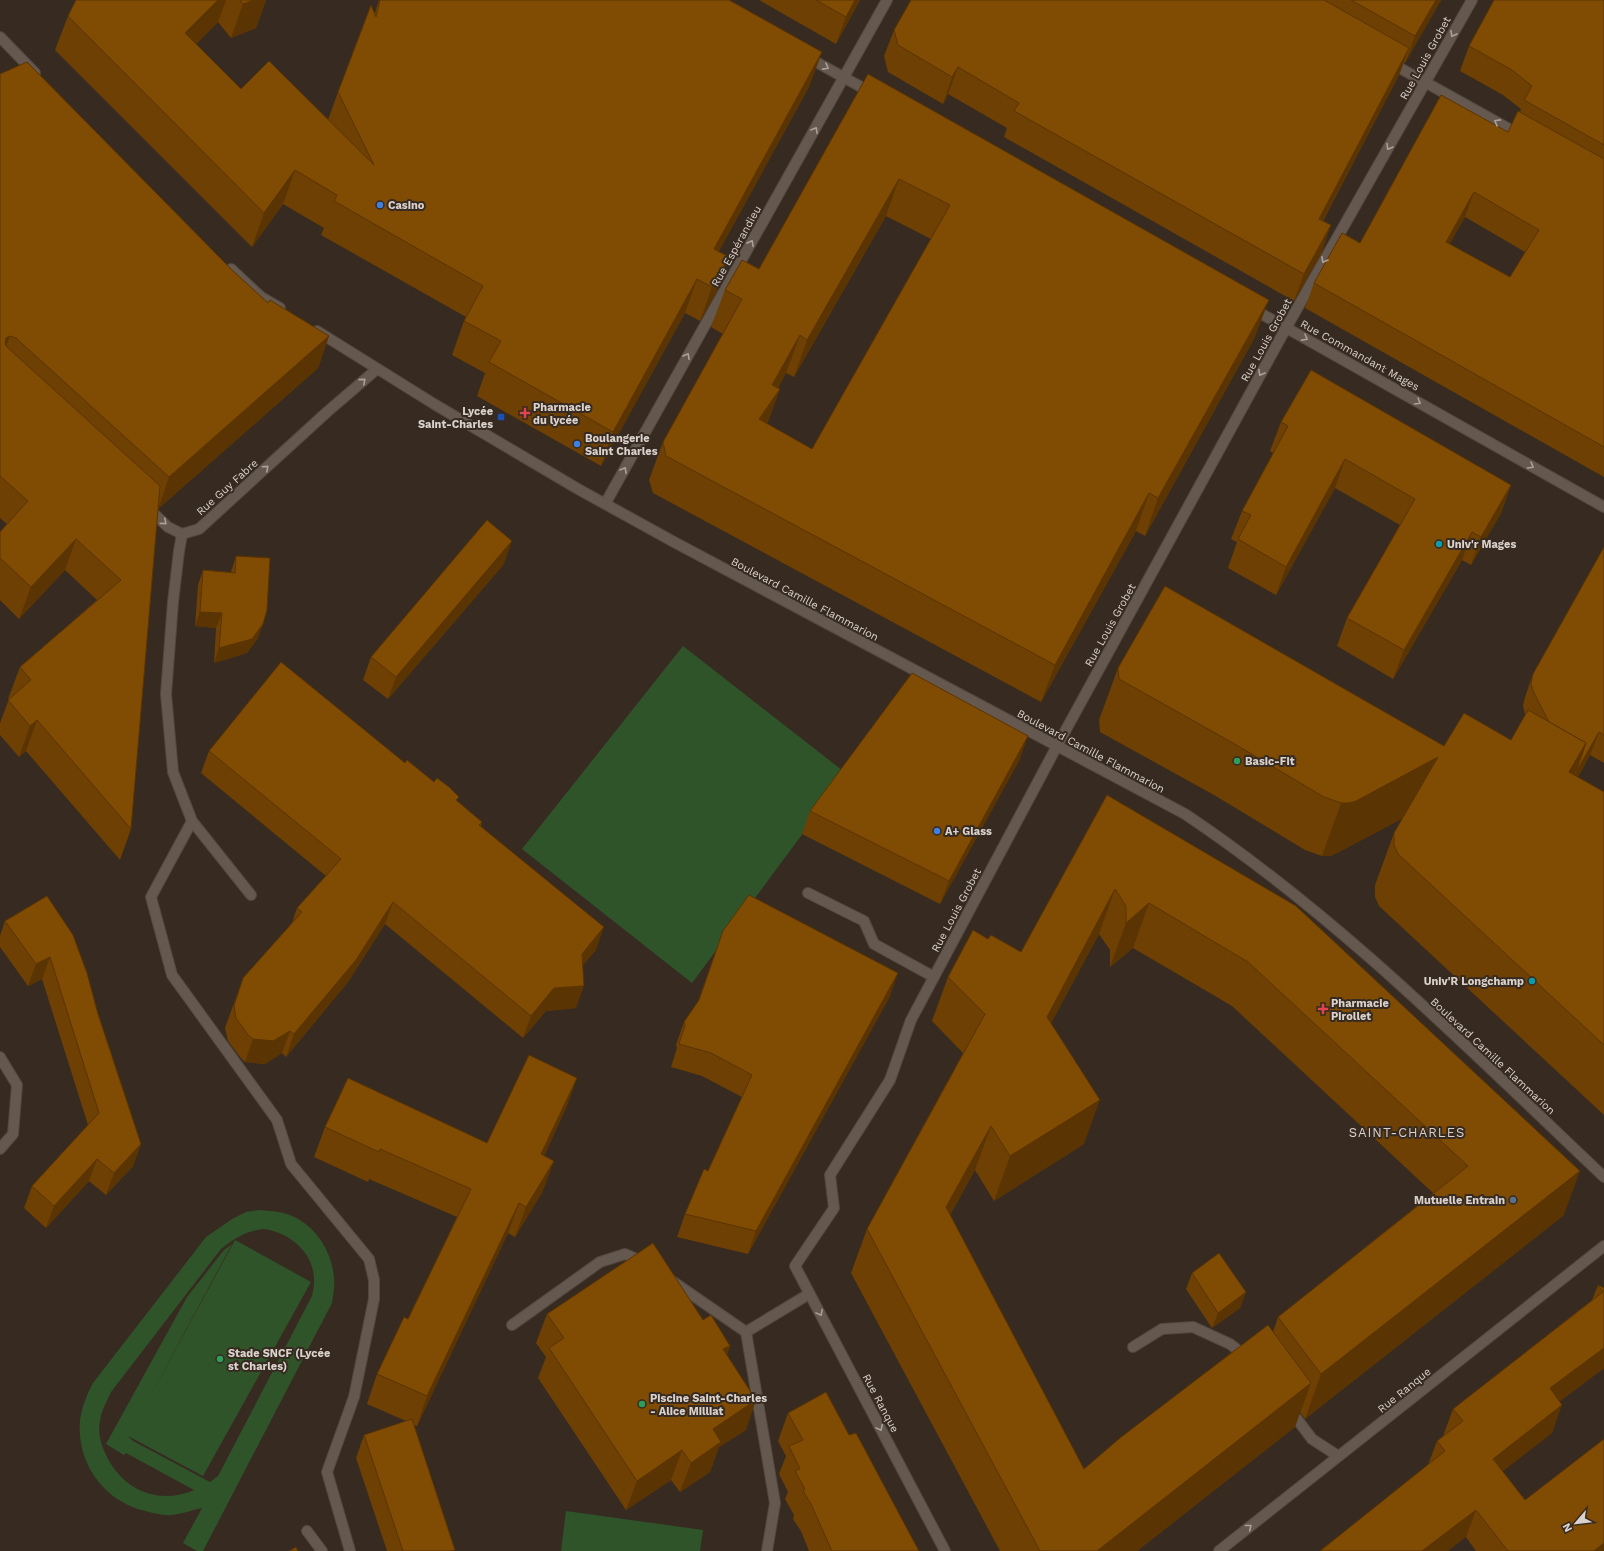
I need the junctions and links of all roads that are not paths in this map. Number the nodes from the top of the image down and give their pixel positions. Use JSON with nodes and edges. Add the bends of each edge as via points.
{"nodes":[{"id":1,"x":887,"y":0,"type":"edge"},
{"id":2,"x":1472,"y":0,"type":"edge"},
{"id":3,"x":0,"y":37,"type":"edge"},
{"id":4,"x":800,"y":53,"type":"edge"},
{"id":5,"x":1377,"y":55,"type":"edge"},
{"id":6,"x":844,"y":78,"type":"junction"},
{"id":7,"x":41,"y":79,"type":"edge"},
{"id":8,"x":1426,"y":82,"type":"junction"},
{"id":9,"x":880,"y":98,"type":"edge"},
{"id":10,"x":1530,"y":141,"type":"edge"},
{"id":11,"x":224,"y":262,"type":"edge"},
{"id":12,"x":1243,"y":303,"type":"edge"},
{"id":13,"x":288,"y":313,"type":"edge"},
{"id":14,"x":308,"y":326,"type":"edge"},
{"id":15,"x":1286,"y":328,"type":"junction"},
{"id":16,"x":377,"y":369,"type":"junction"},
{"id":17,"x":142,"y":503,"type":"edge"},
{"id":18,"x":605,"y":504,"type":"junction"},
{"id":19,"x":1604,"y":507,"type":"edge"},
{"id":20,"x":182,"y":534,"type":"junction"},
{"id":21,"x":1057,"y":746,"type":"junction"},
{"id":22,"x":192,"y":822,"type":"junction"},
{"id":23,"x":808,"y":893,"type":"dead end"},
{"id":24,"x":251,"y":894,"type":"dead end"},
{"id":25,"x":934,"y":977,"type":"junction"},
{"id":26,"x":0,"y":1057,"type":"edge"},
{"id":27,"x":0,"y":1149,"type":"edge"},
{"id":28,"x":1604,"y":1177,"type":"edge"},
{"id":29,"x":1604,"y":1246,"type":"edge"},
{"id":30,"x":795,"y":1266,"type":"joint"},
{"id":31,"x":652,"y":1267,"type":"edge"},
{"id":32,"x":665,"y":1276,"type":"edge"},
{"id":33,"x":809,"y":1294,"type":"junction"},
{"id":34,"x":512,"y":1325,"type":"dead end"},
{"id":35,"x":746,"y":1332,"type":"junction"},
{"id":36,"x":1134,"y":1347,"type":"dead end"},
{"id":37,"x":1257,"y":1365,"type":"edge"},
{"id":38,"x":1284,"y":1402,"type":"edge"},
{"id":39,"x":1338,"y":1456,"type":"junction"},
{"id":40,"x":307,"y":1531,"type":"dead end"},
{"id":41,"x":322,"y":1551,"type":"edge"},
{"id":42,"x":350,"y":1551,"type":"edge"},
{"id":43,"x":767,"y":1551,"type":"edge"},
{"id":44,"x":945,"y":1551,"type":"edge"},
{"id":45,"x":1219,"y":1551,"type":"edge"}],
"edges":[{"from":1,"to":6,"type":"street","name":"Rue Espérandieu"},
{"from":2,"to":8,"type":"street","name":"Rue Louis Grobet","one_way":true},
{"from":3,"to":7,"type":"street"},
{"from":4,"to":6,"type":"street","one_way":true},
{"from":5,"to":8,"type":"street"},
{"from":6,"to":9,"type":"street"},
{"from":18,"to":6,"type":"street","name":"Rue Espérandieu","one_way":true},
{"from":10,"to":8,"type":"street","one_way":true},
{"from":8,"to":15,"type":"street","name":"Rue Louis Grobet","one_way":true},
{"from":11,"to":13,"type":"street","via":[[262,297]]},
{"from":12,"to":15,"type":"street","name":"Rue Commandant Mages"},
{"from":14,"to":16,"type":"street","name":"Boulevard Camille Flammarion"},
{"from":15,"to":19,"type":"street","name":"Rue Commandant Mages","one_way":true},
{"from":15,"to":21,"type":"street","name":"Rue Louis Grobet","one_way":true},
{"from":16,"to":18,"type":"street","name":"Boulevard Camille Flammarion"},
{"from":20,"to":16,"type":"street","name":"Rue Guy Fabre","one_way":true,"via":[[199,529]]},
{"from":17,"to":20,"type":"street","one_way":true,"via":[[168,526]]},
{"from":18,"to":21,"type":"street","name":"Boulevard Camille Flammarion"},
{"from":20,"to":22,"type":"street","via":[[166,694],[173,772]]},
{"from":21,"to":25,"type":"street","name":"Rue Louis Grobet"},
{"from":21,"to":28,"type":"street","name":"Boulevard Camille Flammarion","via":[[1185,814],[1215,834],[1324,919],[1420,1004]]},
{"from":22,"to":24,"type":"street"},
{"from":22,"to":42,"type":"street","via":[[151,897],[172,975],[277,1120],[290,1164],[369,1259],[374,1280],[374,1299],[354,1398],[327,1472]]},
{"from":23,"to":25,"type":"street","via":[[864,921],[874,944]]},
{"from":25,"to":30,"type":"street","name":"Rue Louis Grobet","via":[[911,1020],[890,1080],[830,1175],[834,1208]]},
{"from":26,"to":27,"type":"street","via":[[17,1085],[13,1134]]},
{"from":29,"to":39,"type":"street","name":"Rue Ranque"},
{"from":30,"to":33,"type":"street","name":"Rue Ranque"},
{"from":31,"to":34,"type":"street","via":[[625,1254],[600,1262]]},
{"from":32,"to":35,"type":"street"},
{"from":33,"to":35,"type":"street"},
{"from":33,"to":44,"type":"street","name":"Rue Ranque","one_way":true},
{"from":35,"to":43,"type":"street","via":[[775,1503]]},
{"from":36,"to":37,"type":"street","via":[[1162,1328],[1193,1327],[1230,1344]]},
{"from":38,"to":39,"type":"street","via":[[1312,1439]]},
{"from":45,"to":39,"type":"street","name":"Rue Ranque","one_way":true},
{"from":40,"to":41,"type":"street"}]}
